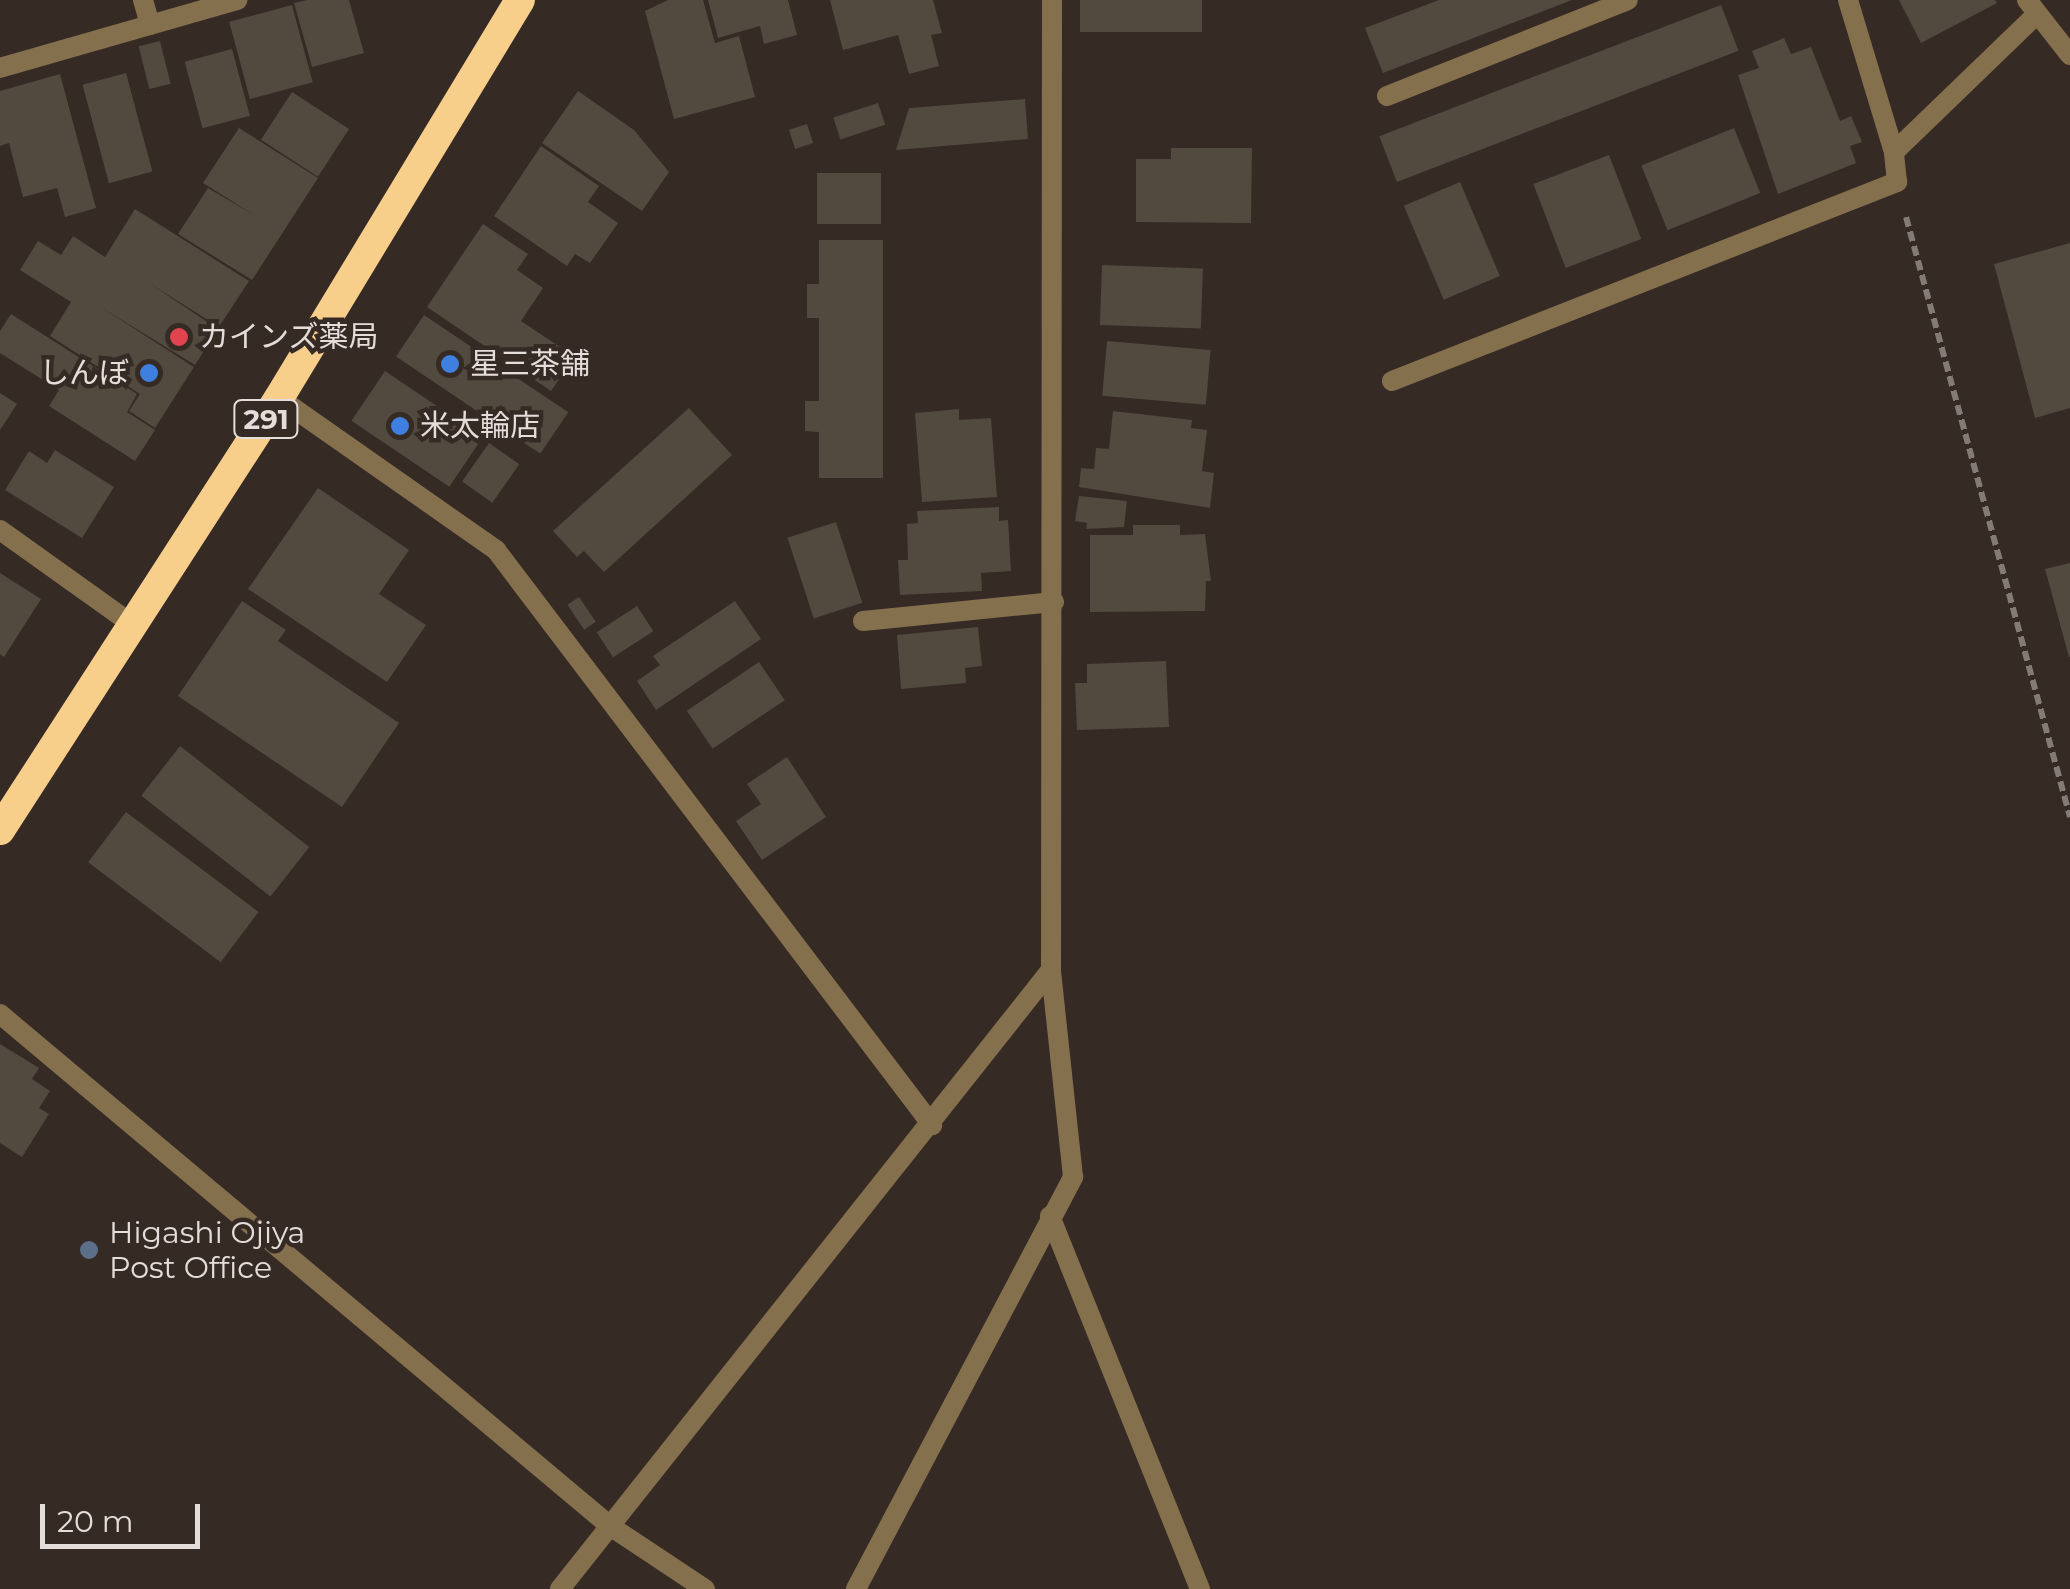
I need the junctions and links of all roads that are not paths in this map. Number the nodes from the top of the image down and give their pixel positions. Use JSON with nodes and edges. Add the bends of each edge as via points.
{"nodes":[{"id":1,"x":143,"y":0,"type":"edge"},
{"id":2,"x":237,"y":0,"type":"edge"},
{"id":3,"x":520,"y":0,"type":"edge"},
{"id":4,"x":1052,"y":0,"type":"edge"},
{"id":5,"x":1628,"y":0,"type":"edge"},
{"id":6,"x":1848,"y":0,"type":"edge"},
{"id":7,"x":2031,"y":8,"type":"edge"},
{"id":8,"x":150,"y":25,"type":"junction"},
{"id":9,"x":2070,"y":55,"type":"edge"},
{"id":10,"x":0,"y":68,"type":"edge"},
{"id":11,"x":1388,"y":96,"type":"dead end"},
{"id":12,"x":1894,"y":152,"type":"junction"},
{"id":13,"x":1392,"y":381,"type":"dead end"},
{"id":14,"x":279,"y":398,"type":"junction"},
{"id":15,"x":0,"y":530,"type":"edge"},
{"id":16,"x":1054,"y":602,"type":"junction"},
{"id":17,"x":863,"y":622,"type":"dead end"},
{"id":18,"x":132,"y":624,"type":"junction"},
{"id":19,"x":0,"y":830,"type":"edge"},
{"id":20,"x":1051,"y":970,"type":"junction"},
{"id":21,"x":0,"y":1014,"type":"edge"},
{"id":22,"x":932,"y":1125,"type":"junction"},
{"id":23,"x":1050,"y":1216,"type":"junction"},
{"id":24,"x":610,"y":1526,"type":"junction"},
{"id":25,"x":560,"y":1589,"type":"edge"},
{"id":26,"x":704,"y":1589,"type":"edge"},
{"id":27,"x":856,"y":1589,"type":"edge"},
{"id":28,"x":1200,"y":1589,"type":"edge"}],
"edges":[{"from":1,"to":8,"type":"street"},
{"from":2,"to":8,"type":"street"},
{"from":3,"to":14,"type":"highway","number":"291"},
{"from":4,"to":16,"type":"street"},
{"from":5,"to":11,"type":"street"},
{"from":6,"to":12,"type":"street"},
{"from":7,"to":9,"type":"street"},
{"from":7,"to":12,"type":"street"},
{"from":8,"to":10,"type":"street"},
{"from":12,"to":13,"type":"street","via":[[1897,182]]},
{"from":14,"to":18,"type":"highway","number":"291"},
{"from":14,"to":22,"type":"street","via":[[496,550]]},
{"from":15,"to":18,"type":"street"},
{"from":16,"to":17,"type":"street"},
{"from":16,"to":20,"type":"street"},
{"from":18,"to":19,"type":"highway","number":"291"},
{"from":20,"to":22,"type":"street"},
{"from":20,"to":23,"type":"street","via":[[1073,1177]]},
{"from":21,"to":24,"type":"street"},
{"from":22,"to":24,"type":"street"},
{"from":23,"to":27,"type":"street"},
{"from":23,"to":28,"type":"street"},
{"from":24,"to":25,"type":"street"},
{"from":24,"to":26,"type":"street"}]}
